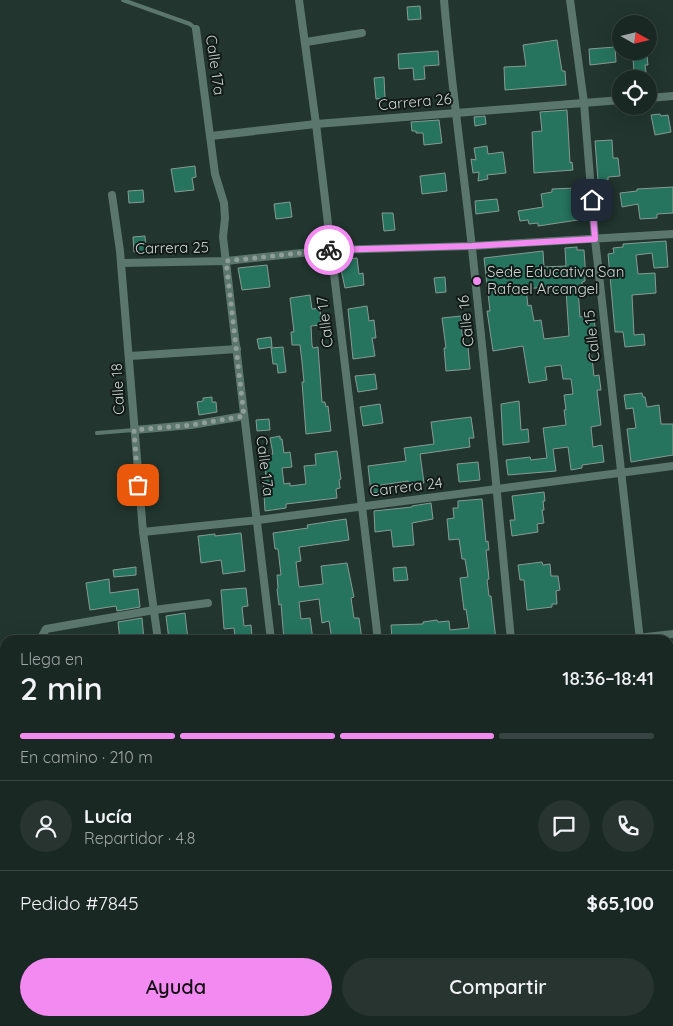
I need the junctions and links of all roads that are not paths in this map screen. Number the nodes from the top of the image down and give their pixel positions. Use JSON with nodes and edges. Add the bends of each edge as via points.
{"nodes":[{"id":1,"x":123,"y":0,"type":"edge"},
{"id":2,"x":299,"y":0,"type":"edge"},
{"id":3,"x":444,"y":0,"type":"edge"},
{"id":4,"x":570,"y":0,"type":"edge"},
{"id":5,"x":196,"y":29,"type":"joint"},
{"id":6,"x":362,"y":34,"type":"dead end"},
{"id":7,"x":306,"y":42,"type":"junction"},
{"id":8,"x":673,"y":96,"type":"edge"},
{"id":9,"x":657,"y":97,"type":"edge"},
{"id":10,"x":612,"y":101,"type":"edge"},
{"id":11,"x":584,"y":103,"type":"junction"},
{"id":12,"x":455,"y":113,"type":"junction"},
{"id":13,"x":316,"y":124,"type":"junction"},
{"id":14,"x":211,"y":136,"type":"junction"},
{"id":15,"x":112,"y":195,"type":"dead end"},
{"id":16,"x":673,"y":234,"type":"edge"},
{"id":17,"x":595,"y":239,"type":"junction"},
{"id":18,"x":472,"y":246,"type":"junction"},
{"id":19,"x":330,"y":250,"type":"junction"},
{"id":20,"x":226,"y":261,"type":"junction"},
{"id":21,"x":121,"y":263,"type":"junction"},
{"id":22,"x":237,"y":348,"type":"junction"},
{"id":23,"x":130,"y":356,"type":"junction"},
{"id":24,"x":244,"y":416,"type":"junction"},
{"id":25,"x":134,"y":430,"type":"junction"},
{"id":26,"x":97,"y":433,"type":"dead end"},
{"id":27,"x":673,"y":466,"type":"edge"},
{"id":28,"x":620,"y":473,"type":"junction"},
{"id":29,"x":498,"y":489,"type":"junction"},
{"id":30,"x":361,"y":506,"type":"junction"},
{"id":31,"x":258,"y":520,"type":"junction"},
{"id":32,"x":143,"y":532,"type":"junction"},
{"id":33,"x":208,"y":604,"type":"dead end"},
{"id":34,"x":154,"y":610,"type":"junction"},
{"id":35,"x":43,"y":635,"type":"edge"},
{"id":36,"x":157,"y":635,"type":"edge"},
{"id":37,"x":270,"y":635,"type":"edge"},
{"id":38,"x":377,"y":635,"type":"edge"},
{"id":39,"x":511,"y":635,"type":"edge"},
{"id":40,"x":639,"y":635,"type":"edge"}],
"edges":[{"from":1,"to":5,"type":"lane"},
{"from":2,"to":7,"type":"street","name":"Calle 17"},
{"from":3,"to":12,"type":"street","name":"Calle 16"},
{"from":4,"to":11,"type":"street","name":"Calle 15"},
{"from":5,"to":14,"type":"street","name":"Calle 17a"},
{"from":6,"to":7,"type":"street"},
{"from":7,"to":13,"type":"street","name":"Calle 17"},
{"from":8,"to":9,"type":"street"},
{"from":10,"to":11,"type":"street","name":"Carrera 26"},
{"from":11,"to":12,"type":"street","name":"Carrera 26"},
{"from":11,"to":17,"type":"street","name":"Calle 15"},
{"from":12,"to":13,"type":"street","name":"Carrera 26"},
{"from":12,"to":18,"type":"street","name":"Calle 16"},
{"from":13,"to":14,"type":"street","name":"Carrera 26"},
{"from":13,"to":19,"type":"street","name":"Calle 17"},
{"from":14,"to":20,"type":"street","name":"Calle 17a","via":[[215,174],[224,203]]},
{"from":15,"to":21,"type":"street","name":"Calle 18"},
{"from":16,"to":17,"type":"street","name":"Carrera 25"},
{"from":17,"to":18,"type":"street","name":"Carrera 25"},
{"from":17,"to":28,"type":"street","name":"Calle 15"},
{"from":18,"to":19,"type":"street","name":"Carrera 25"},
{"from":18,"to":29,"type":"street","name":"Calle 16"},
{"from":19,"to":20,"type":"street","name":"Carrera 25"},
{"from":19,"to":30,"type":"street","name":"Calle 17"},
{"from":20,"to":21,"type":"street","name":"Carrera 25"},
{"from":20,"to":22,"type":"street","name":"Calle 17a"},
{"from":21,"to":23,"type":"street","name":"Calle 18"},
{"from":22,"to":23,"type":"street"},
{"from":22,"to":24,"type":"street","name":"Calle 17a"},
{"from":23,"to":25,"type":"street","name":"Calle 18"},
{"from":24,"to":25,"type":"street"},
{"from":24,"to":31,"type":"street","name":"Calle 17a"},
{"from":25,"to":26,"type":"lane"},
{"from":25,"to":32,"type":"street","name":"Calle 18"},
{"from":27,"to":28,"type":"street","name":"Carrera 24"},
{"from":28,"to":29,"type":"street","name":"Carrera 24"},
{"from":28,"to":40,"type":"street","name":"Calle 15"},
{"from":29,"to":30,"type":"street","name":"Carrera 24"},
{"from":29,"to":39,"type":"street","name":"Calle 16"},
{"from":30,"to":31,"type":"street","name":"Carrera 24"},
{"from":30,"to":38,"type":"street","name":"Calle 17"},
{"from":31,"to":32,"type":"street","name":"Carrera 24"},
{"from":31,"to":37,"type":"street","name":"Calle 17a"},
{"from":32,"to":34,"type":"street","name":"Calle 18"},
{"from":33,"to":34,"type":"street"},
{"from":34,"to":35,"type":"street","via":[[46,629]]},
{"from":34,"to":36,"type":"street","name":"Calle 18"}]}
